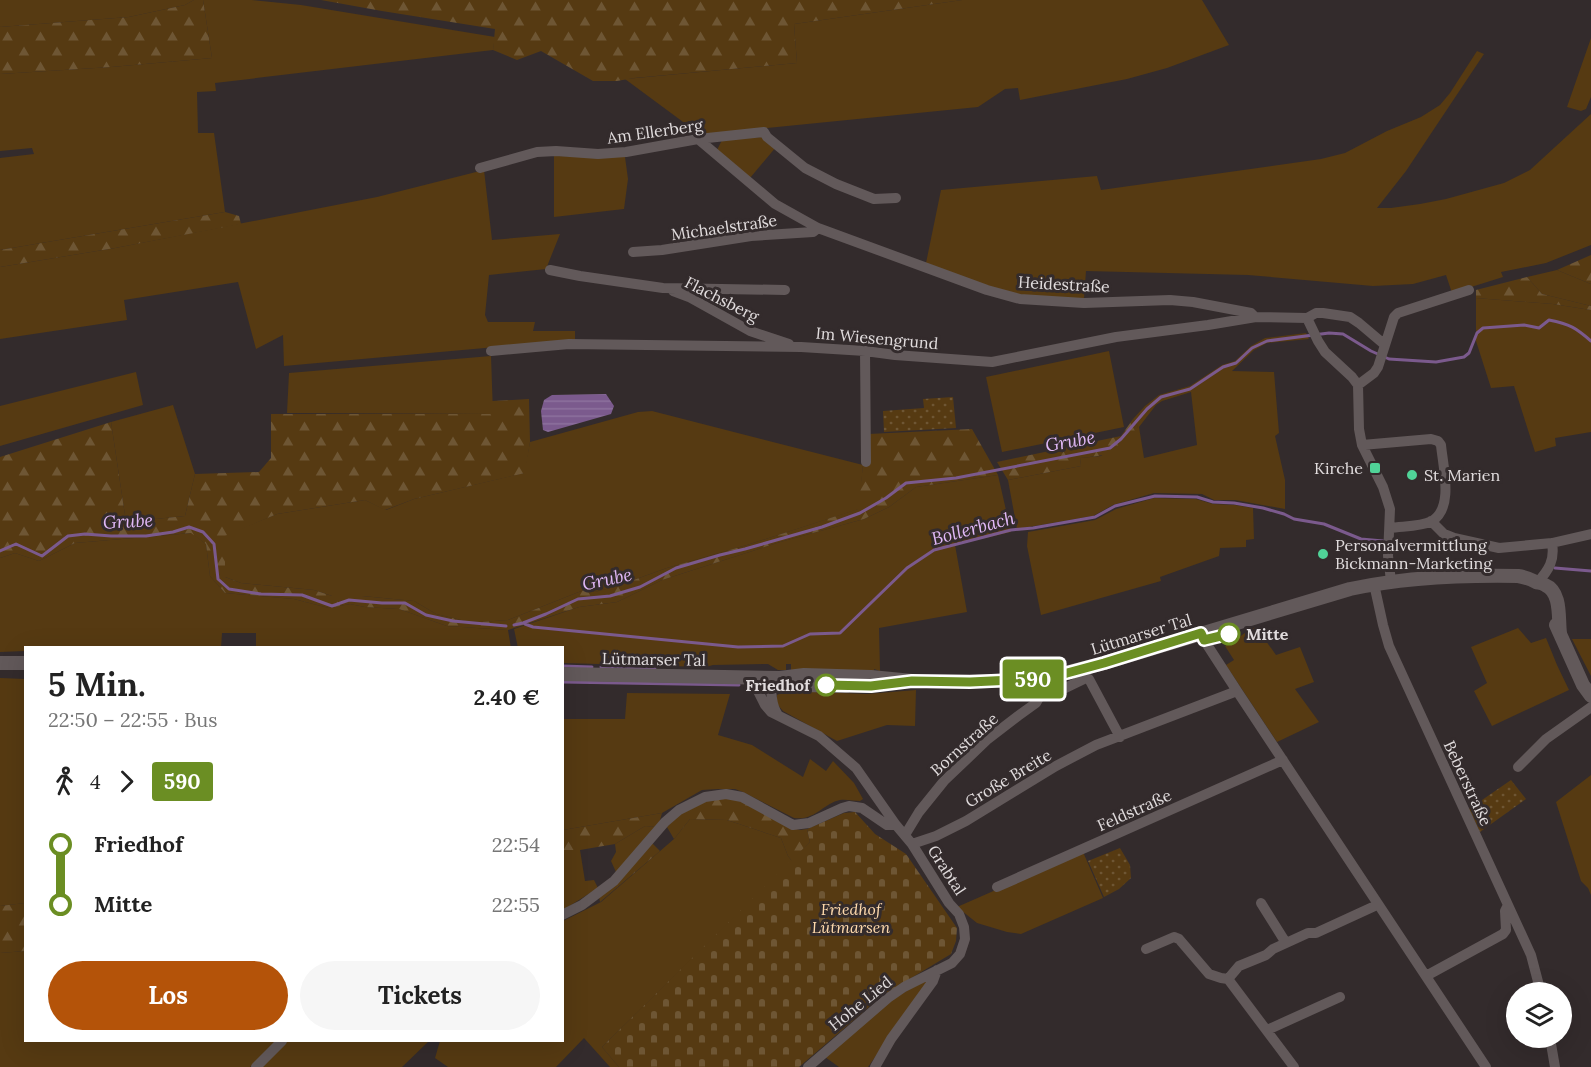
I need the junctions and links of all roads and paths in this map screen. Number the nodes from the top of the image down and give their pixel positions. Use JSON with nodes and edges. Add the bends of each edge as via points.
{"nodes":[{"id":1,"x":698,"y":139,"type":"junction"},
{"id":2,"x":480,"y":168,"type":"dead end"},
{"id":3,"x":896,"y":198,"type":"dead end"},
{"id":4,"x":818,"y":228,"type":"junction"},
{"id":5,"x":633,"y":252,"type":"dead end"},
{"id":6,"x":550,"y":270,"type":"dead end"},
{"id":7,"x":663,"y":288,"type":"junction"},
{"id":8,"x":785,"y":290,"type":"dead end"},
{"id":9,"x":1469,"y":290,"type":"dead end"},
{"id":10,"x":1256,"y":317,"type":"junction"},
{"id":11,"x":1309,"y":323,"type":"junction"},
{"id":12,"x":801,"y":347,"type":"junction"},
{"id":13,"x":491,"y":351,"type":"dead end"},
{"id":14,"x":865,"y":351,"type":"junction"},
{"id":15,"x":1382,"y":353,"type":"junction"},
{"id":16,"x":1358,"y":386,"type":"junction"},
{"id":17,"x":1362,"y":445,"type":"junction"},
{"id":18,"x":867,"y":462,"type":"dead end"},
{"id":19,"x":1431,"y":521,"type":"junction"},
{"id":20,"x":1390,"y":528,"type":"junction"},
{"id":21,"x":1591,"y":534,"type":"edge"},
{"id":22,"x":1552,"y":543,"type":"junction"},
{"id":23,"x":1391,"y":581,"type":"junction"},
{"id":24,"x":1537,"y":583,"type":"junction"},
{"id":25,"x":1374,"y":584,"type":"junction"},
{"id":26,"x":1201,"y":633,"type":"junction"},
{"id":27,"x":0,"y":663,"type":"edge"},
{"id":28,"x":24,"y":663,"type":"edge"},
{"id":29,"x":564,"y":674,"type":"edge"},
{"id":30,"x":770,"y":678,"type":"junction"},
{"id":31,"x":1036,"y":679,"type":"junction"},
{"id":32,"x":1236,"y":691,"type":"junction"},
{"id":33,"x":1040,"y":696,"type":"junction"},
{"id":34,"x":1591,"y":696,"type":"edge"},
{"id":35,"x":1591,"y":707,"type":"edge"},
{"id":36,"x":1120,"y":737,"type":"junction"},
{"id":37,"x":1283,"y":760,"type":"junction"},
{"id":38,"x":1518,"y":767,"type":"dead end"},
{"id":39,"x":896,"y":825,"type":"junction"},
{"id":40,"x":908,"y":839,"type":"junction"},
{"id":41,"x":997,"y":887,"type":"dead end"},
{"id":42,"x":1261,"y":903,"type":"dead end"},
{"id":43,"x":1377,"y":905,"type":"junction"},
{"id":44,"x":1508,"y":905,"type":"junction"},
{"id":45,"x":564,"y":914,"type":"edge"},
{"id":46,"x":1286,"y":943,"type":"junction"},
{"id":47,"x":1146,"y":949,"type":"dead end"},
{"id":48,"x":937,"y":970,"type":"junction"},
{"id":49,"x":1426,"y":976,"type":"junction"},
{"id":50,"x":1228,"y":979,"type":"junction"},
{"id":51,"x":1538,"y":982,"type":"edge"},
{"id":52,"x":1340,"y":997,"type":"dead end"},
{"id":53,"x":1267,"y":1030,"type":"junction"},
{"id":54,"x":281,"y":1042,"type":"edge"},
{"id":55,"x":1552,"y":1048,"type":"edge"},
{"id":56,"x":256,"y":1067,"type":"edge"},
{"id":57,"x":808,"y":1067,"type":"edge"},
{"id":58,"x":875,"y":1067,"type":"edge"},
{"id":59,"x":1294,"y":1067,"type":"edge"},
{"id":60,"x":1486,"y":1067,"type":"edge"},
{"id":61,"x":1555,"y":1067,"type":"edge"}],
"edges":[{"from":1,"to":2,"type":"street","name":"Am Ellerberg","via":[[626,152],[537,152]]},
{"from":1,"to":3,"type":"street","name":"Am Ellerberg","via":[[764,132],[805,168],[836,184],[874,199]]},
{"from":1,"to":4,"type":"street","name":"Heidestraße","via":[[775,204]]},
{"from":4,"to":5,"type":"street","name":"Michaelstraße","via":[[813,232]]},
{"from":4,"to":10,"type":"street","name":"Heidestraße","via":[[1020,299],[1084,303],[1170,300]]},
{"from":6,"to":7,"type":"street","name":"Flachsberg"},
{"from":7,"to":8,"type":"street","name":"Flachsberg"},
{"from":7,"to":12,"type":"street","name":"Flachsberg","via":[[689,297],[750,331]]},
{"from":9,"to":15,"type":"street","via":[[1398,313]]},
{"from":10,"to":11,"type":"street","name":"Heidestraße"},
{"from":10,"to":14,"type":"street","name":"Im Wiesengrund","via":[[1116,337],[992,362]]},
{"from":11,"to":15,"type":"street","name":"Heidestraße","via":[[1316,313],[1350,317]]},
{"from":11,"to":16,"type":"street","via":[[1325,352]]},
{"from":12,"to":13,"type":"street","name":"Im Wiesengrund","via":[[569,345]]},
{"from":12,"to":14,"type":"street","name":"Im Wiesengrund"},
{"from":14,"to":18,"type":"street"},
{"from":15,"to":16,"type":"street","via":[[1374,373]]},
{"from":16,"to":17,"type":"street"},
{"from":17,"to":19,"type":"street","via":[[1438,441],[1446,492],[1442,510]]},
{"from":17,"to":20,"type":"street","via":[[1383,488],[1390,509]]},
{"from":19,"to":20,"type":"street"},
{"from":19,"to":22,"type":"street","via":[[1454,538],[1499,548]]},
{"from":20,"to":23,"type":"street"},
{"from":21,"to":22,"type":"street"},
{"from":22,"to":24,"type":"street","via":[[1551,563]]},
{"from":23,"to":24,"type":"main road","via":[[1509,576],[1527,577]]},
{"from":23,"to":25,"type":"main road","name":"Lütmarser Tal"},
{"from":24,"to":34,"type":"main road","via":[[1551,589],[1556,599],[1560,633]]},
{"from":25,"to":26,"type":"main road","name":"Lütmarser Tal"},
{"from":25,"to":44,"type":"street","name":"Beberstraße","via":[[1397,666]]},
{"from":26,"to":31,"type":"main road","name":"Lütmarser Tal"},
{"from":26,"to":32,"type":"street"},
{"from":27,"to":28,"type":"main road"},
{"from":29,"to":30,"type":"main road","name":"Lütmarser Tal"},
{"from":30,"to":31,"type":"main road","name":"Lütmarser Tal","via":[[803,685],[871,686],[912,681]]},
{"from":30,"to":39,"type":"street","name":"Grabtal","via":[[758,691],[765,705],[842,754]]},
{"from":31,"to":33,"type":"street"},
{"from":32,"to":36,"type":"street","name":"Große Breite"},
{"from":32,"to":37,"type":"street"},
{"from":33,"to":36,"type":"street","via":[[1089,679]]},
{"from":33,"to":40,"type":"street","name":"Bornstraße","via":[[1036,704],[988,739],[944,781],[919,812]]},
{"from":35,"to":38,"type":"street","via":[[1551,729]]},
{"from":36,"to":40,"type":"street","name":"Große Breite","via":[[1056,766],[936,836]]},
{"from":37,"to":41,"type":"street","name":"Feldstraße"},
{"from":37,"to":43,"type":"street"},
{"from":39,"to":40,"type":"street","name":"Grabtal"},
{"from":39,"to":45,"type":"street","via":[[887,825],[862,808],[849,806],[809,823],[793,825],[742,797],[705,797],[679,810],[614,881]]},
{"from":40,"to":48,"type":"street","name":"Grabtal","via":[[964,927],[960,954]]},
{"from":42,"to":46,"type":"street"},
{"from":43,"to":46,"type":"street"},
{"from":43,"to":49,"type":"street"},
{"from":44,"to":49,"type":"street","via":[[1503,934]]},
{"from":44,"to":51,"type":"street","name":"Beberstraße","via":[[1531,955]]},
{"from":46,"to":50,"type":"street","via":[[1239,966]]},
{"from":47,"to":50,"type":"street","via":[[1174,937],[1209,974]]},
{"from":48,"to":57,"type":"street","name":"Hohe Lied","via":[[888,998]]},
{"from":48,"to":58,"type":"street","name":"Grabtal"},
{"from":49,"to":60,"type":"street"},
{"from":50,"to":53,"type":"street"},
{"from":52,"to":53,"type":"street"},
{"from":53,"to":59,"type":"street"},
{"from":54,"to":56,"type":"street"},
{"from":55,"to":61,"type":"street"}]}
